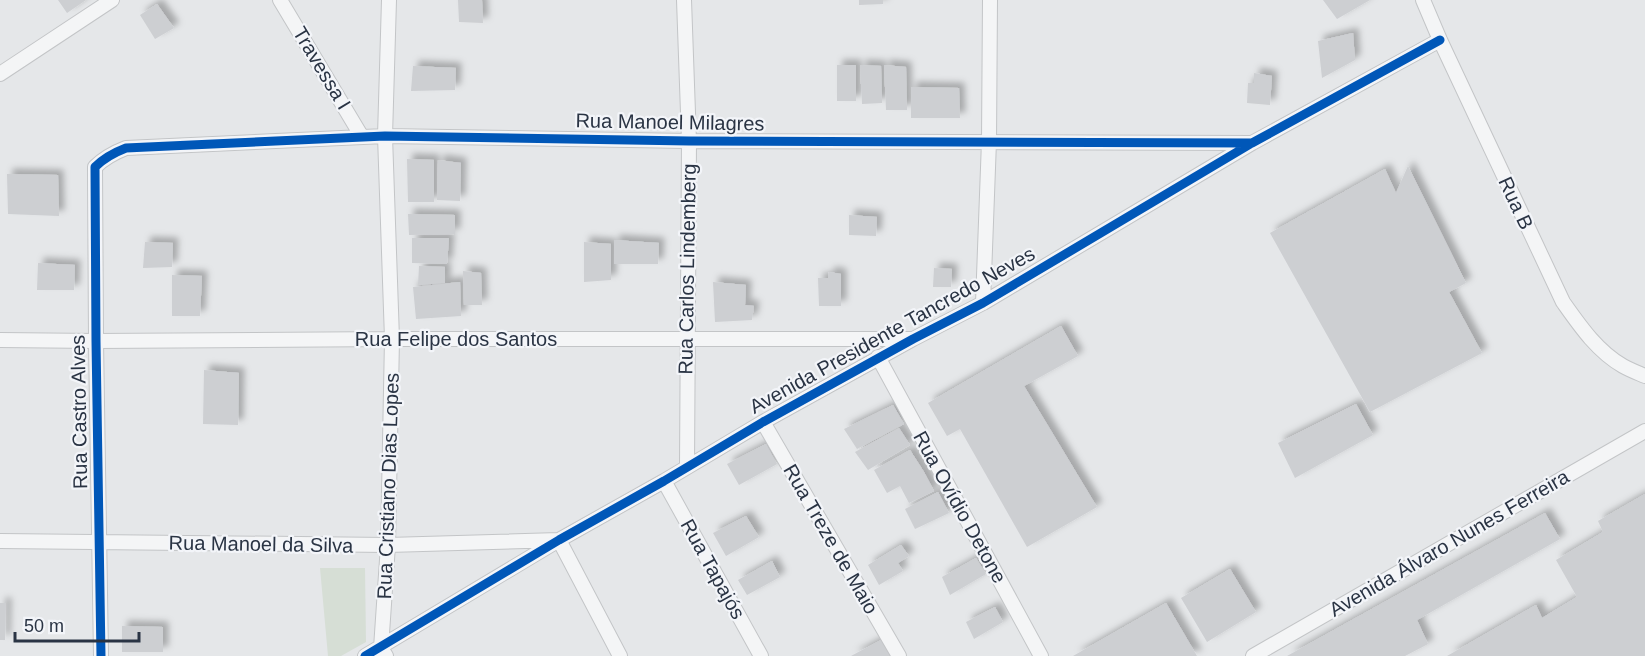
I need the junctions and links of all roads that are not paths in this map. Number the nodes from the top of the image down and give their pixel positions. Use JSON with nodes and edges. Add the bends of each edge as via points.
{"nodes":[{"id":1,"x":112,"y":0,"type":"edge"},
{"id":2,"x":280,"y":0,"type":"edge"},
{"id":3,"x":389,"y":0,"type":"edge"},
{"id":4,"x":684,"y":0,"type":"edge"},
{"id":5,"x":990,"y":0,"type":"edge"},
{"id":6,"x":1423,"y":0,"type":"edge"},
{"id":7,"x":1440,"y":40,"type":"junction"},
{"id":8,"x":0,"y":74,"type":"edge"},
{"id":9,"x":385,"y":136,"type":"junction"},
{"id":10,"x":362,"y":137,"type":"junction"},
{"id":11,"x":689,"y":141,"type":"junction"},
{"id":12,"x":989,"y":141,"type":"junction"},
{"id":13,"x":1251,"y":143,"type":"junction"},
{"id":14,"x":95,"y":167,"type":"joint"},
{"id":15,"x":983,"y":303,"type":"junction"},
{"id":16,"x":392,"y":339,"type":"junction"},
{"id":17,"x":913,"y":339,"type":"junction"},
{"id":18,"x":0,"y":340,"type":"edge"},
{"id":19,"x":686,"y":340,"type":"junction"},
{"id":20,"x":96,"y":341,"type":"junction"},
{"id":21,"x":878,"y":357,"type":"junction"},
{"id":22,"x":1645,"y":376,"type":"edge"},
{"id":23,"x":763,"y":422,"type":"junction"},
{"id":24,"x":1645,"y":431,"type":"edge"},
{"id":25,"x":687,"y":467,"type":"junction"},
{"id":26,"x":664,"y":481,"type":"junction"},
{"id":27,"x":559,"y":540,"type":"junction"},
{"id":28,"x":0,"y":541,"type":"edge"},
{"id":29,"x":99,"y":542,"type":"junction"},
{"id":30,"x":388,"y":545,"type":"junction"},
{"id":31,"x":384,"y":652,"type":"edge"},
{"id":32,"x":615,"y":654,"type":"edge"},
{"id":33,"x":101,"y":656,"type":"edge"},
{"id":34,"x":365,"y":656,"type":"edge"},
{"id":35,"x":761,"y":656,"type":"edge"},
{"id":36,"x":899,"y":656,"type":"edge"},
{"id":37,"x":1041,"y":656,"type":"edge"},
{"id":38,"x":1253,"y":656,"type":"edge"}],
"edges":[{"from":1,"to":8,"type":"street"},
{"from":2,"to":10,"type":"street","name":"Travessa I"},
{"from":3,"to":9,"type":"street","name":"Rua Cristiano Dias Lopes"},
{"from":4,"to":11,"type":"street","name":"Rua Carlos Lindemberg"},
{"from":5,"to":12,"type":"street"},
{"from":6,"to":7,"type":"street","name":"Rua B"},
{"from":7,"to":13,"type":"street","name":"Avenida Presidente Tancredo Neves"},
{"from":7,"to":22,"type":"street","name":"Rua B","via":[[1563,303],[1602,351]]},
{"from":9,"to":10,"type":"street","name":"Rua Manoel Milagres"},
{"from":9,"to":11,"type":"street","name":"Rua Manoel Milagres"},
{"from":9,"to":16,"type":"street","name":"Rua Cristiano Dias Lopes"},
{"from":10,"to":14,"type":"street","name":"Rua Manoel Milagres","via":[[126,148]]},
{"from":11,"to":12,"type":"street","name":"Rua Manoel Milagres"},
{"from":11,"to":19,"type":"street","name":"Rua Carlos Lindemberg"},
{"from":12,"to":13,"type":"street","name":"Rua Manoel Milagres"},
{"from":12,"to":15,"type":"street"},
{"from":13,"to":15,"type":"street","name":"Avenida Presidente Tancredo Neves"},
{"from":14,"to":20,"type":"street","name":"Rua Castro Alves"},
{"from":15,"to":17,"type":"street","name":"Avenida Presidente Tancredo Neves"},
{"from":16,"to":19,"type":"street","name":"Rua Felipe dos Santos"},
{"from":16,"to":20,"type":"street","name":"Rua Felipe dos Santos"},
{"from":16,"to":30,"type":"street","name":"Rua Cristiano Dias Lopes"},
{"from":17,"to":19,"type":"street","name":"Rua Felipe dos Santos"},
{"from":17,"to":21,"type":"street","name":"Avenida Presidente Tancredo Neves"},
{"from":18,"to":20,"type":"street","name":"Rua Felipe dos Santos"},
{"from":19,"to":25,"type":"street","name":"Rua Carlos Lindemberg"},
{"from":20,"to":29,"type":"street","name":"Rua Castro Alves"},
{"from":21,"to":23,"type":"street","name":"Avenida Presidente Tancredo Neves"},
{"from":21,"to":37,"type":"street","name":"Rua Ovídio Detone"},
{"from":23,"to":25,"type":"street","name":"Avenida Presidente Tancredo Neves"},
{"from":23,"to":36,"type":"street","name":"Rua Treze de Maio"},
{"from":24,"to":38,"type":"street","name":"Avenida Álvaro Nunes Ferreira"},
{"from":25,"to":26,"type":"street","name":"Avenida Presidente Tancredo Neves"},
{"from":26,"to":27,"type":"street","name":"Avenida Presidente Tancredo Neves"},
{"from":26,"to":35,"type":"street","name":"Rua Tapajós"},
{"from":27,"to":30,"type":"street","name":"Rua Manoel da Silva"},
{"from":27,"to":31,"type":"street","name":"Avenida Presidente Tancredo Neves"},
{"from":27,"to":32,"type":"street"},
{"from":28,"to":29,"type":"street","name":"Rua Manoel da Silva"},
{"from":29,"to":30,"type":"street","name":"Rua Manoel da Silva"},
{"from":29,"to":33,"type":"street","name":"Rua Castro Alves"},
{"from":30,"to":31,"type":"street","name":"Rua Cristiano Dias Lopes"},
{"from":31,"to":34,"type":"street","name":"Avenida Presidente Tancredo Neves"}]}
